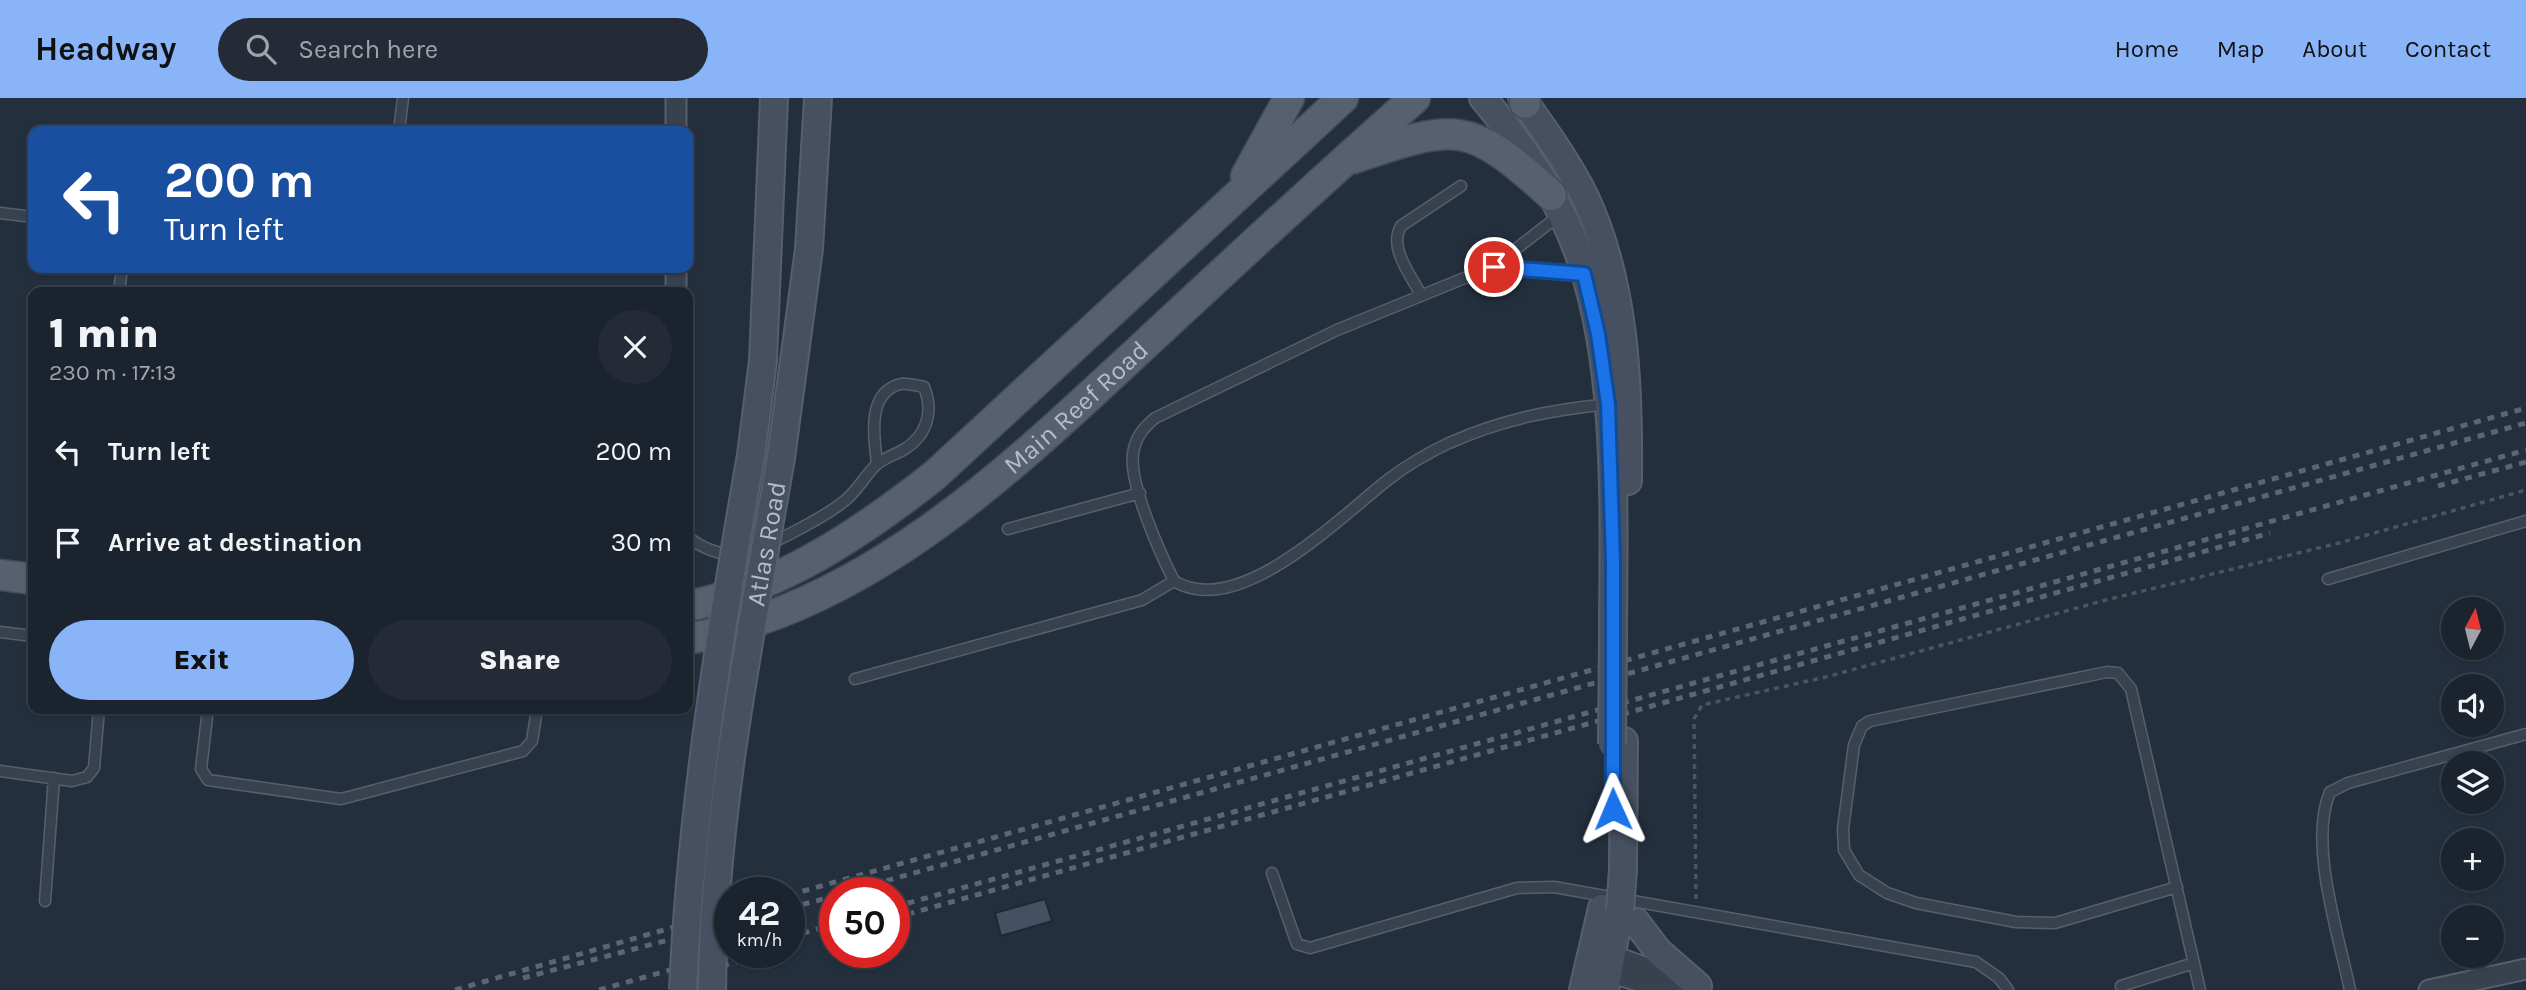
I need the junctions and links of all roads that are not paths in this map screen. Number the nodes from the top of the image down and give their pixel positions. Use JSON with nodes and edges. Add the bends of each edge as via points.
{"nodes":[{"id":1,"x":403,"y":98,"type":"edge"},
{"id":2,"x":676,"y":98,"type":"edge"},
{"id":3,"x":774,"y":98,"type":"edge"},
{"id":4,"x":818,"y":98,"type":"edge"},
{"id":5,"x":1289,"y":98,"type":"edge"},
{"id":6,"x":1343,"y":98,"type":"edge"},
{"id":7,"x":1415,"y":98,"type":"edge"},
{"id":8,"x":1483,"y":98,"type":"edge"},
{"id":9,"x":1524,"y":100,"type":"edge"},
{"id":10,"x":399,"y":126,"type":"edge"},
{"id":11,"x":676,"y":126,"type":"edge"},
{"id":12,"x":1342,"y":162,"type":"junction"},
{"id":13,"x":1461,"y":186,"type":"dead end"},
{"id":14,"x":1237,"y":195,"type":"junction"},
{"id":15,"x":1556,"y":204,"type":"junction"},
{"id":16,"x":0,"y":213,"type":"edge"},
{"id":17,"x":28,"y":216,"type":"edge"},
{"id":18,"x":1494,"y":267,"type":"junction"},
{"id":19,"x":1584,"y":274,"type":"junction"},
{"id":20,"x":1421,"y":295,"type":"junction"},
{"id":21,"x":1618,"y":403,"type":"junction"},
{"id":22,"x":877,"y":463,"type":"junction"},
{"id":23,"x":1140,"y":493,"type":"junction"},
{"id":24,"x":2526,"y":521,"type":"edge"},
{"id":25,"x":1008,"y":529,"type":"dead end"},
{"id":26,"x":693,"y":540,"type":"edge"},
{"id":27,"x":0,"y":554,"type":"edge"},
{"id":28,"x":28,"y":557,"type":"edge"},
{"id":29,"x":0,"y":575,"type":"edge"},
{"id":30,"x":28,"y":578,"type":"edge"},
{"id":31,"x":2328,"y":579,"type":"dead end"},
{"id":32,"x":1174,"y":582,"type":"junction"},
{"id":33,"x":693,"y":605,"type":"edge"},
{"id":34,"x":0,"y":632,"type":"edge"},
{"id":35,"x":28,"y":635,"type":"edge"},
{"id":36,"x":693,"y":638,"type":"edge"},
{"id":37,"x":855,"y":679,"type":"dead end"},
{"id":38,"x":98,"y":714,"type":"edge"},
{"id":39,"x":207,"y":714,"type":"edge"},
{"id":40,"x":536,"y":714,"type":"edge"},
{"id":41,"x":2526,"y":734,"type":"edge"},
{"id":42,"x":0,"y":771,"type":"edge"},
{"id":43,"x":54,"y":778,"type":"junction"},
{"id":44,"x":1272,"y":873,"type":"dead end"},
{"id":45,"x":2176,"y":887,"type":"junction"},
{"id":46,"x":1618,"y":895,"type":"junction"},
{"id":47,"x":45,"y":901,"type":"dead end"},
{"id":48,"x":2194,"y":963,"type":"junction"},
{"id":49,"x":1599,"y":970,"type":"edge"},
{"id":50,"x":2526,"y":970,"type":"edge"},
{"id":51,"x":2121,"y":986,"type":"dead end"},
{"id":52,"x":1702,"y":988,"type":"edge"},
{"id":53,"x":683,"y":990,"type":"edge"},
{"id":54,"x":712,"y":990,"type":"edge"},
{"id":55,"x":1668,"y":990,"type":"edge"},
{"id":56,"x":2008,"y":990,"type":"edge"},
{"id":57,"x":2200,"y":990,"type":"edge"},
{"id":58,"x":2350,"y":990,"type":"edge"},
{"id":59,"x":2429,"y":990,"type":"edge"}],
"edges":[{"from":1,"to":10,"type":"lane"},
{"from":2,"to":11,"type":"street"},
{"from":3,"to":53,"type":"main road","name":"Atlas Road","bridge":true,"via":[[762,361],[700,788]]},
{"from":4,"to":54,"type":"main road","name":"Atlas Road","bridge":true,"via":[[809,250],[726,803]]},
{"from":5,"to":14,"type":"main road"},
{"from":6,"to":14,"type":"main road","name":"Main Reef Road"},
{"from":7,"to":12,"type":"main road","name":"Main Reef Road"},
{"from":8,"to":15,"type":"main road","via":[[1522,147]]},
{"from":9,"to":21,"type":"main road","via":[[1568,167],[1595,222],[1619,317]]},
{"from":12,"to":15,"type":"main road","via":[[1410,139],[1457,134],[1503,153]]},
{"from":12,"to":36,"type":"main road","name":"Main Reef Road","via":[[1032,450],[961,505],[810,602],[777,617]]},
{"from":13,"to":20,"type":"lane","via":[[1398,232],[1398,251]]},
{"from":14,"to":33,"type":"main road","name":"Main Reef Road","via":[[935,475],[889,511],[792,568],[742,591]]},
{"from":15,"to":18,"type":"lane"},
{"from":15,"to":19,"type":"main road"},
{"from":16,"to":17,"type":"lane"},
{"from":18,"to":19,"type":"lane"},
{"from":18,"to":20,"type":"lane"},
{"from":19,"to":21,"type":"main road"},
{"from":20,"to":23,"type":"lane","via":[[1155,418],[1139,435],[1132,456]]},
{"from":21,"to":32,"type":"lane","via":[[1519,416],[1450,443],[1392,477],[1309,547],[1269,571],[1204,590]]},
{"from":21,"to":46,"type":"main road"},
{"from":22,"to":22,"type":"lane","via":[[874,415],[882,396],[901,384],[924,387],[928,421],[921,436]]},
{"from":22,"to":26,"type":"lane","via":[[844,502],[756,549],[737,555]]},
{"from":23,"to":25,"type":"lane"},
{"from":23,"to":32,"type":"lane"},
{"from":24,"to":31,"type":"lane"},
{"from":27,"to":28,"type":"main road"},
{"from":29,"to":30,"type":"main road"},
{"from":32,"to":37,"type":"lane","via":[[1142,600]]},
{"from":34,"to":35,"type":"lane"},
{"from":38,"to":43,"type":"lane","via":[[91,773],[81,780]]},
{"from":39,"to":40,"type":"lane","via":[[201,769],[208,780],[341,799],[523,751],[532,741]]},
{"from":41,"to":58,"type":"lane","via":[[2348,783],[2330,792],[2322,810],[2321,844]]},
{"from":42,"to":43,"type":"lane"},
{"from":43,"to":47,"type":"lane"},
{"from":44,"to":56,"type":"lane","via":[[1297,944],[1310,948],[1517,888],[1554,887],[1976,962]]},
{"from":45,"to":45,"type":"lane","via":[[2055,923],[2016,922],[1916,904],[1887,893],[1859,874],[1844,850],[1857,734],[1870,721],[2118,673],[2131,689]]},
{"from":45,"to":48,"type":"lane"},
{"from":46,"to":49,"type":"main road"},
{"from":46,"to":52,"type":"main road","via":[[1658,951]]},
{"from":48,"to":51,"type":"lane"},
{"from":48,"to":57,"type":"lane"},
{"from":49,"to":52,"type":"street"},
{"from":49,"to":55,"type":"street"},
{"from":50,"to":59,"type":"street"}]}
